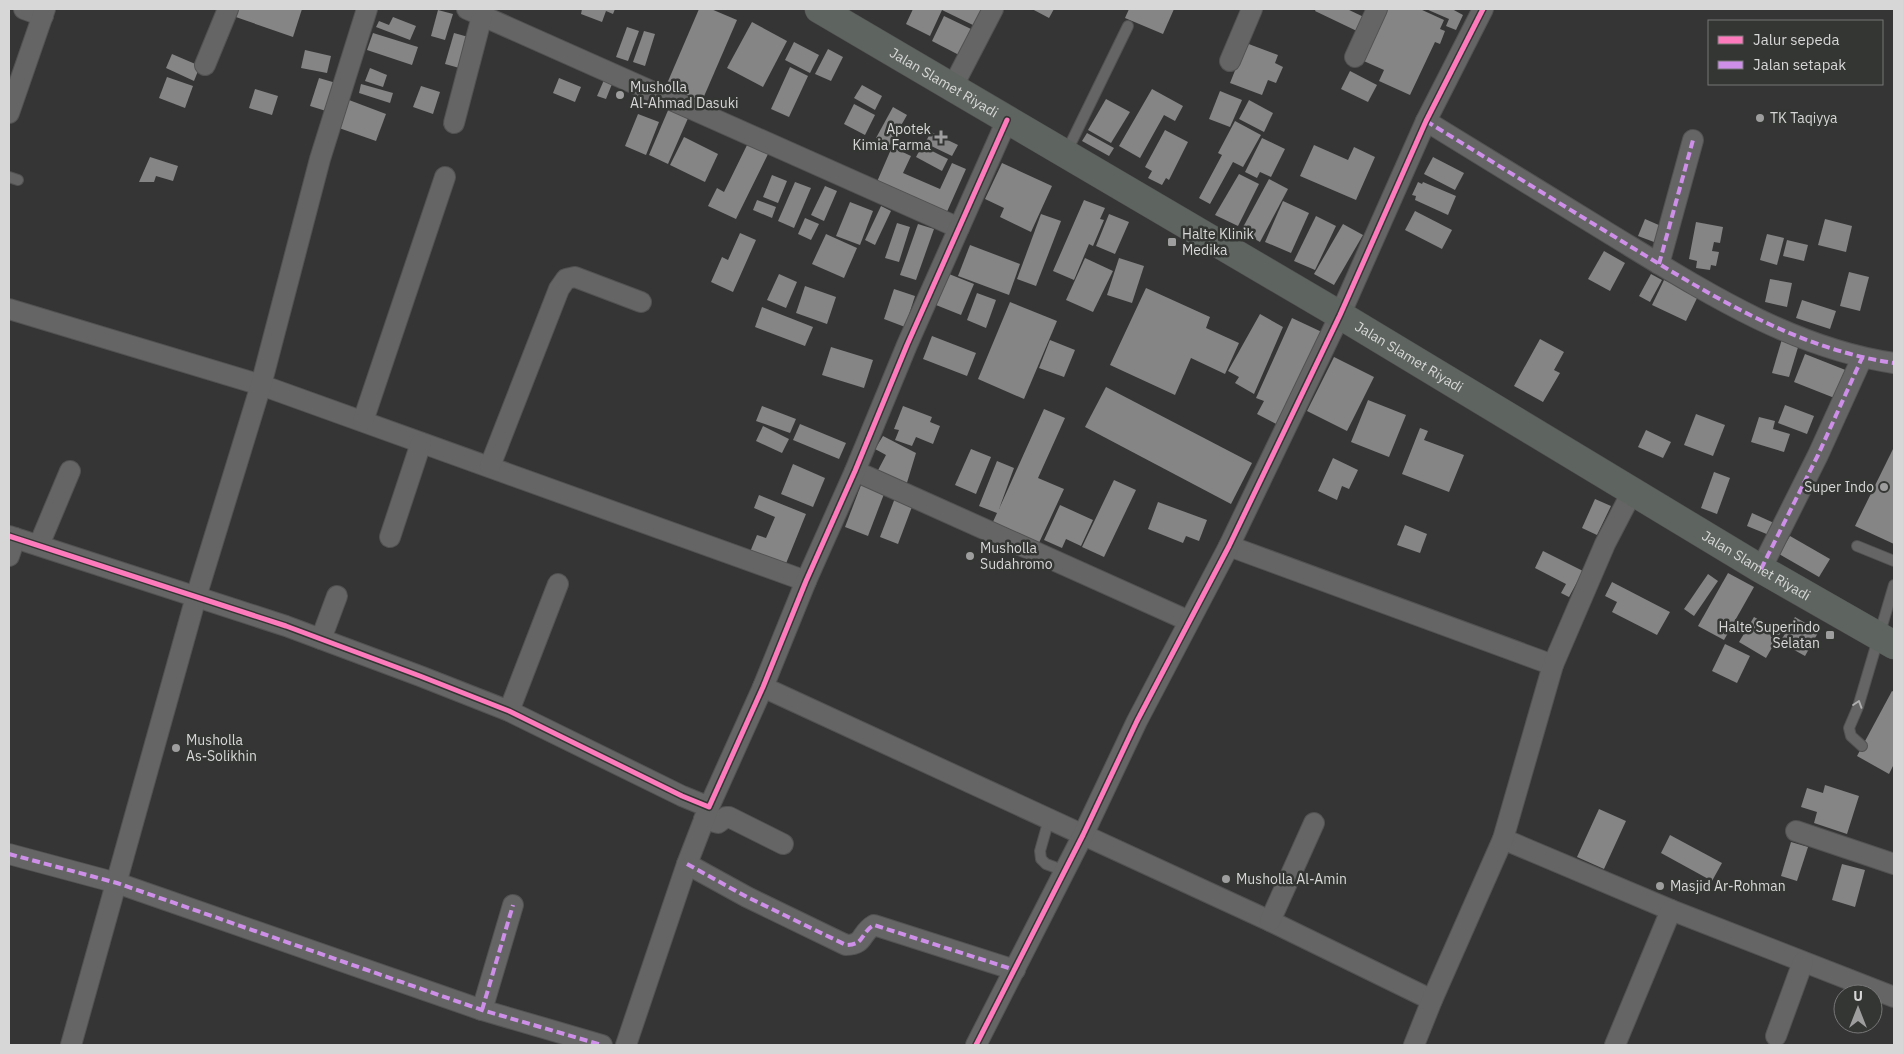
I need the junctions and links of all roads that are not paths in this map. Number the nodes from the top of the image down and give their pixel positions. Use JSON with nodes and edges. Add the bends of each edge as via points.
{"nodes":[{"id":1,"x":24,"y":9,"type":"edge"},
{"id":2,"x":228,"y":9,"type":"edge"},
{"id":3,"x":367,"y":9,"type":"edge"},
{"id":4,"x":819,"y":9,"type":"edge"},
{"id":5,"x":993,"y":9,"type":"edge"},
{"id":6,"x":1252,"y":9,"type":"edge"},
{"id":7,"x":1377,"y":9,"type":"edge"},
{"id":8,"x":1483,"y":9,"type":"edge"},
{"id":9,"x":44,"y":12,"type":"edge"},
{"id":10,"x":474,"y":12,"type":"edge"},
{"id":11,"x":1128,"y":26,"type":"dead end"},
{"id":12,"x":1355,"y":57,"type":"dead end"},
{"id":13,"x":1230,"y":61,"type":"dead end"},
{"id":14,"x":205,"y":65,"type":"dead end"},
{"id":15,"x":952,"y":88,"type":"junction"},
{"id":16,"x":9,"y":113,"type":"edge"},
{"id":17,"x":1007,"y":120,"type":"junction"},
{"id":18,"x":1426,"y":121,"type":"junction"},
{"id":19,"x":454,"y":123,"type":"dead end"},
{"id":20,"x":1693,"y":140,"type":"dead end"},
{"id":21,"x":1066,"y":154,"type":"junction"},
{"id":22,"x":445,"y":177,"type":"dead end"},
{"id":23,"x":958,"y":228,"type":"junction"},
{"id":24,"x":1659,"y":264,"type":"junction"},
{"id":25,"x":641,"y":302,"type":"dead end"},
{"id":26,"x":9,"y":309,"type":"edge"},
{"id":27,"x":1340,"y":316,"type":"junction"},
{"id":28,"x":1862,"y":358,"type":"junction"},
{"id":29,"x":1894,"y":363,"type":"edge"},
{"id":30,"x":261,"y":385,"type":"junction"},
{"id":31,"x":363,"y":421,"type":"junction"},
{"id":32,"x":421,"y":443,"type":"junction"},
{"id":33,"x":490,"y":466,"type":"junction"},
{"id":34,"x":70,"y":471,"type":"dead end"},
{"id":35,"x":854,"y":471,"type":"junction"},
{"id":36,"x":1632,"y":492,"type":"junction"},
{"id":37,"x":390,"y":537,"type":"dead end"},
{"id":38,"x":11,"y":543,"type":"edge"},
{"id":39,"x":39,"y":545,"type":"junction"},
{"id":40,"x":1229,"y":546,"type":"junction"},
{"id":41,"x":1857,"y":546,"type":"dead end"},
{"id":42,"x":1894,"y":561,"type":"edge"},
{"id":43,"x":1761,"y":569,"type":"junction"},
{"id":44,"x":806,"y":581,"type":"junction"},
{"id":45,"x":558,"y":584,"type":"dead end"},
{"id":46,"x":1894,"y":585,"type":"edge"},
{"id":47,"x":337,"y":596,"type":"dead end"},
{"id":48,"x":196,"y":597,"type":"junction"},
{"id":49,"x":1189,"y":621,"type":"junction"},
{"id":50,"x":321,"y":639,"type":"junction"},
{"id":51,"x":1887,"y":641,"type":"edge"},
{"id":52,"x":1553,"y":665,"type":"junction"},
{"id":53,"x":763,"y":687,"type":"junction"},
{"id":54,"x":508,"y":711,"type":"junction"},
{"id":55,"x":1862,"y":746,"type":"dead end"},
{"id":56,"x":706,"y":813,"type":"junction"},
{"id":57,"x":1049,"y":819,"type":"junction"},
{"id":58,"x":1314,"y":824,"type":"dead end"},
{"id":59,"x":1796,"y":830,"type":"dead end"},
{"id":60,"x":1083,"y":835,"type":"junction"},
{"id":61,"x":1503,"y":838,"type":"junction"},
{"id":62,"x":783,"y":844,"type":"dead end"},
{"id":63,"x":9,"y":854,"type":"edge"},
{"id":64,"x":687,"y":864,"type":"junction"},
{"id":65,"x":1894,"y":864,"type":"edge"},
{"id":66,"x":1065,"y":871,"type":"junction"},
{"id":67,"x":117,"y":883,"type":"junction"},
{"id":68,"x":513,"y":905,"type":"dead end"},
{"id":69,"x":1671,"y":910,"type":"junction"},
{"id":70,"x":1270,"y":921,"type":"junction"},
{"id":71,"x":1803,"y":962,"type":"junction"},
{"id":72,"x":1015,"y":970,"type":"junction"},
{"id":73,"x":1894,"y":997,"type":"edge"},
{"id":74,"x":1432,"y":1000,"type":"junction"},
{"id":75,"x":482,"y":1010,"type":"junction"},
{"id":76,"x":1776,"y":1036,"type":"dead end"},
{"id":77,"x":71,"y":1045,"type":"edge"},
{"id":78,"x":602,"y":1045,"type":"edge"},
{"id":79,"x":626,"y":1045,"type":"edge"},
{"id":80,"x":976,"y":1045,"type":"edge"},
{"id":81,"x":1414,"y":1045,"type":"edge"},
{"id":82,"x":1615,"y":1045,"type":"edge"}],
"edges":[{"from":1,"to":9,"type":"street"},
{"from":2,"to":14,"type":"street"},
{"from":3,"to":30,"type":"street","via":[[320,159]]},
{"from":4,"to":15,"type":"main road","name":"Jalan Slamet Riyadi"},
{"from":5,"to":15,"type":"street"},
{"from":6,"to":13,"type":"street"},
{"from":7,"to":12,"type":"street"},
{"from":8,"to":18,"type":"street"},
{"from":9,"to":16,"type":"street"},
{"from":10,"to":19,"type":"street"},
{"from":10,"to":23,"type":"street"},
{"from":11,"to":21,"type":"lane"},
{"from":15,"to":17,"type":"main road","name":"Jalan Slamet Riyadi"},
{"from":17,"to":21,"type":"main road","name":"Jalan Slamet Riyadi"},
{"from":17,"to":23,"type":"street"},
{"from":18,"to":24,"type":"street"},
{"from":18,"to":27,"type":"street"},
{"from":20,"to":24,"type":"street"},
{"from":21,"to":27,"type":"main road","name":"Jalan Slamet Riyadi"},
{"from":22,"to":31,"type":"street"},
{"from":23,"to":35,"type":"street"},
{"from":24,"to":28,"type":"street","via":[[1746,314]]},
{"from":25,"to":33,"type":"street","via":[[574,277],[566,279],[559,289]]},
{"from":26,"to":30,"type":"street"},
{"from":27,"to":36,"type":"main road","name":"Jalan Slamet Riyadi"},
{"from":27,"to":40,"type":"street"},
{"from":28,"to":29,"type":"street"},
{"from":28,"to":43,"type":"street"},
{"from":30,"to":31,"type":"street"},
{"from":30,"to":48,"type":"street"},
{"from":31,"to":32,"type":"street"},
{"from":32,"to":33,"type":"street"},
{"from":32,"to":37,"type":"street"},
{"from":33,"to":44,"type":"street"},
{"from":34,"to":39,"type":"street"},
{"from":35,"to":44,"type":"street"},
{"from":35,"to":49,"type":"street"},
{"from":36,"to":43,"type":"main road","name":"Jalan Slamet Riyadi"},
{"from":36,"to":52,"type":"street","via":[[1605,544]]},
{"from":38,"to":39,"type":"street"},
{"from":39,"to":48,"type":"street"},
{"from":40,"to":49,"type":"street"},
{"from":40,"to":52,"type":"street"},
{"from":41,"to":42,"type":"lane"},
{"from":43,"to":51,"type":"main road","name":"Jalan Slamet Riyadi"},
{"from":44,"to":53,"type":"street"},
{"from":45,"to":54,"type":"street"},
{"from":46,"to":51,"type":"lane"},
{"from":47,"to":50,"type":"street"},
{"from":48,"to":50,"type":"street"},
{"from":48,"to":67,"type":"street"},
{"from":49,"to":60,"type":"street"},
{"from":50,"to":54,"type":"street"},
{"from":55,"to":51,"type":"lane","one_way":true,"via":[[1851,736],[1849,728]]},
{"from":52,"to":61,"type":"street"},
{"from":53,"to":56,"type":"street"},
{"from":53,"to":57,"type":"street"},
{"from":54,"to":56,"type":"street","via":[[682,796]]},
{"from":56,"to":62,"type":"street","via":[[718,824],[729,817]]},
{"from":56,"to":64,"type":"street"},
{"from":57,"to":60,"type":"street"},
{"from":57,"to":66,"type":"lane","via":[[1040,850],[1041,859]]},
{"from":58,"to":70,"type":"street"},
{"from":59,"to":65,"type":"street"},
{"from":60,"to":66,"type":"street"},
{"from":60,"to":70,"type":"street"},
{"from":61,"to":69,"type":"street"},
{"from":61,"to":74,"type":"street"},
{"from":63,"to":67,"type":"street"},
{"from":64,"to":72,"type":"street","via":[[846,945],[861,941],[868,928],[874,925]]},
{"from":64,"to":79,"type":"street"},
{"from":66,"to":72,"type":"street"},
{"from":67,"to":75,"type":"street"},
{"from":67,"to":77,"type":"street"},
{"from":68,"to":75,"type":"street"},
{"from":69,"to":71,"type":"street"},
{"from":69,"to":82,"type":"street"},
{"from":70,"to":74,"type":"street"},
{"from":71,"to":73,"type":"street"},
{"from":71,"to":76,"type":"street"},
{"from":72,"to":80,"type":"street"},
{"from":74,"to":81,"type":"street"},
{"from":75,"to":78,"type":"street"}]}
